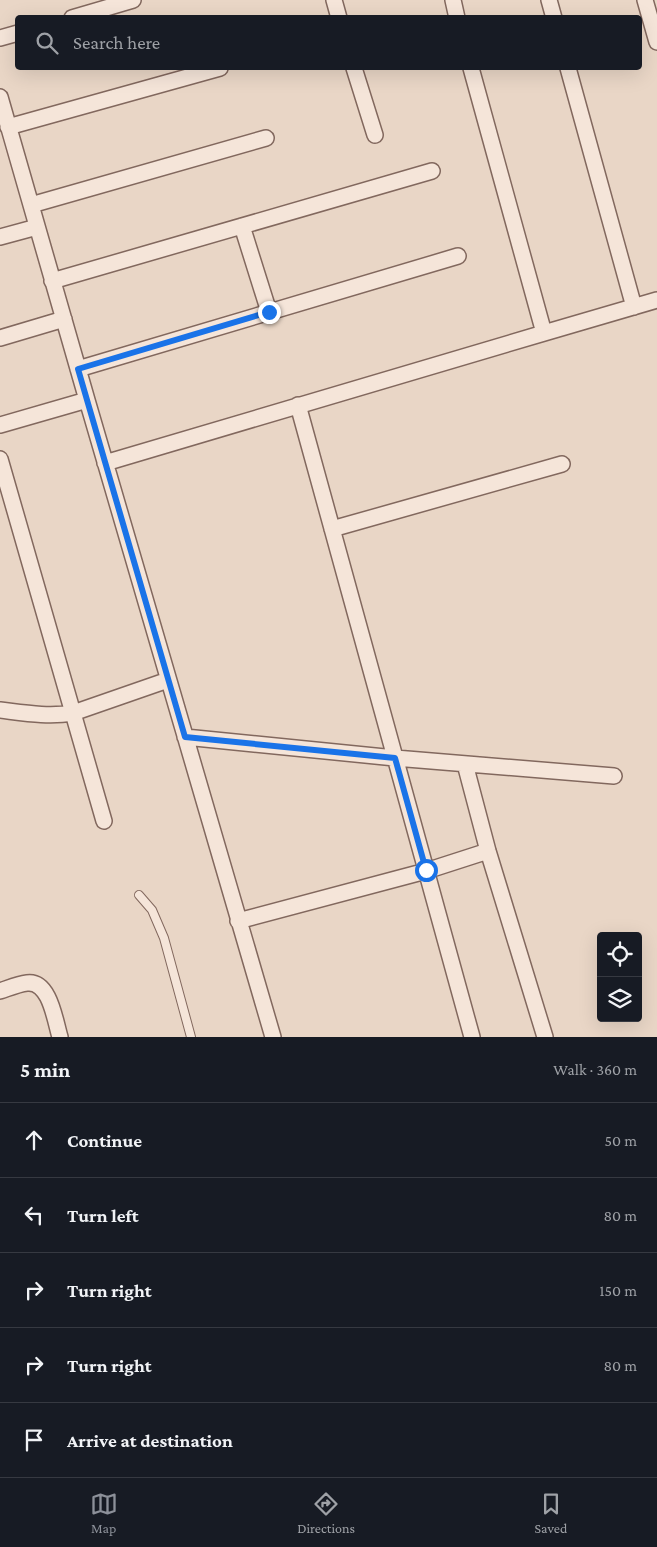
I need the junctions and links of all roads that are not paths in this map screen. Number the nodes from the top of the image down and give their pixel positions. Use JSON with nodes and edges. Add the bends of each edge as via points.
{"nodes":[{"id":1,"x":133,"y":0,"type":"edge"},
{"id":2,"x":334,"y":0,"type":"edge"},
{"id":3,"x":453,"y":0,"type":"edge"},
{"id":4,"x":550,"y":0,"type":"edge"},
{"id":5,"x":645,"y":0,"type":"edge"},
{"id":6,"x":82,"y":15,"type":"edge"},
{"id":7,"x":338,"y":15,"type":"edge"},
{"id":8,"x":457,"y":15,"type":"edge"},
{"id":9,"x":553,"y":15,"type":"edge"},
{"id":10,"x":15,"y":34,"type":"edge"},
{"id":11,"x":0,"y":38,"type":"edge"},
{"id":12,"x":657,"y":42,"type":"edge"},
{"id":13,"x":213,"y":70,"type":"edge"},
{"id":14,"x":355,"y":70,"type":"edge"},
{"id":15,"x":472,"y":70,"type":"edge"},
{"id":16,"x":569,"y":70,"type":"edge"},
{"id":17,"x":0,"y":97,"type":"edge"},
{"id":18,"x":8,"y":126,"type":"junction"},
{"id":19,"x":375,"y":135,"type":"dead end"},
{"id":20,"x":266,"y":138,"type":"dead end"},
{"id":21,"x":432,"y":171,"type":"dead end"},
{"id":22,"x":31,"y":205,"type":"junction"},
{"id":23,"x":242,"y":226,"type":"junction"},
{"id":24,"x":37,"y":227,"type":"junction"},
{"id":25,"x":0,"y":237,"type":"edge"},
{"id":26,"x":458,"y":256,"type":"dead end"},
{"id":27,"x":52,"y":281,"type":"junction"},
{"id":28,"x":657,"y":300,"type":"edge"},
{"id":29,"x":634,"y":307,"type":"junction"},
{"id":30,"x":269,"y":312,"type":"junction"},
{"id":31,"x":64,"y":320,"type":"junction"},
{"id":32,"x":544,"y":333,"type":"junction"},
{"id":33,"x":0,"y":338,"type":"edge"},
{"id":34,"x":78,"y":369,"type":"junction"},
{"id":35,"x":87,"y":400,"type":"junction"},
{"id":36,"x":298,"y":405,"type":"junction"},
{"id":37,"x":0,"y":424,"type":"edge"},
{"id":38,"x":0,"y":459,"type":"edge"},
{"id":39,"x":105,"y":463,"type":"junction"},
{"id":40,"x":562,"y":464,"type":"dead end"},
{"id":41,"x":332,"y":530,"type":"junction"},
{"id":42,"x":168,"y":680,"type":"junction"},
{"id":43,"x":0,"y":710,"type":"edge"},
{"id":44,"x":73,"y":713,"type":"junction"},
{"id":45,"x":185,"y":737,"type":"junction"},
{"id":46,"x":395,"y":758,"type":"junction"},
{"id":47,"x":465,"y":764,"type":"junction"},
{"id":48,"x":614,"y":776,"type":"dead end"},
{"id":49,"x":104,"y":821,"type":"dead end"},
{"id":50,"x":488,"y":851,"type":"junction"},
{"id":51,"x":426,"y":870,"type":"junction"},
{"id":52,"x":139,"y":895,"type":"dead end"},
{"id":53,"x":238,"y":921,"type":"junction"},
{"id":54,"x":0,"y":991,"type":"edge"},
{"id":55,"x":60,"y":1037,"type":"edge"},
{"id":56,"x":191,"y":1037,"type":"edge"},
{"id":57,"x":273,"y":1037,"type":"edge"},
{"id":58,"x":472,"y":1037,"type":"edge"},
{"id":59,"x":545,"y":1037,"type":"edge"}],
"edges":[{"from":1,"to":6,"type":"street"},
{"from":2,"to":7,"type":"street"},
{"from":3,"to":8,"type":"street"},
{"from":4,"to":9,"type":"street"},
{"from":5,"to":12,"type":"street"},
{"from":10,"to":11,"type":"street"},
{"from":13,"to":18,"type":"street"},
{"from":14,"to":19,"type":"street"},
{"from":15,"to":32,"type":"street"},
{"from":16,"to":29,"type":"street"},
{"from":17,"to":18,"type":"street"},
{"from":18,"to":22,"type":"street"},
{"from":20,"to":22,"type":"street"},
{"from":21,"to":23,"type":"street"},
{"from":22,"to":24,"type":"street"},
{"from":23,"to":27,"type":"street"},
{"from":23,"to":30,"type":"street"},
{"from":24,"to":25,"type":"street"},
{"from":24,"to":27,"type":"street"},
{"from":26,"to":30,"type":"street"},
{"from":27,"to":31,"type":"street"},
{"from":28,"to":29,"type":"street"},
{"from":29,"to":32,"type":"street"},
{"from":30,"to":34,"type":"street"},
{"from":31,"to":33,"type":"street"},
{"from":31,"to":34,"type":"street"},
{"from":32,"to":36,"type":"street"},
{"from":34,"to":35,"type":"street"},
{"from":35,"to":37,"type":"street"},
{"from":35,"to":39,"type":"street"},
{"from":36,"to":39,"type":"street"},
{"from":36,"to":41,"type":"street"},
{"from":38,"to":44,"type":"street"},
{"from":39,"to":42,"type":"street"},
{"from":40,"to":41,"type":"street"},
{"from":41,"to":46,"type":"street"},
{"from":42,"to":44,"type":"street"},
{"from":42,"to":45,"type":"street"},
{"from":43,"to":44,"type":"street","via":[[57,716]]},
{"from":44,"to":49,"type":"street"},
{"from":45,"to":46,"type":"street"},
{"from":45,"to":53,"type":"street"},
{"from":46,"to":47,"type":"street"},
{"from":46,"to":51,"type":"street"},
{"from":47,"to":48,"type":"street"},
{"from":47,"to":50,"type":"street"},
{"from":50,"to":51,"type":"street"},
{"from":50,"to":59,"type":"street"},
{"from":51,"to":53,"type":"street"},
{"from":51,"to":58,"type":"street"},
{"from":52,"to":56,"type":"lane","via":[[152,910],[164,938]]},
{"from":53,"to":57,"type":"street"},
{"from":54,"to":55,"type":"street","via":[[29,982],[39,986],[48,994]]}]}
